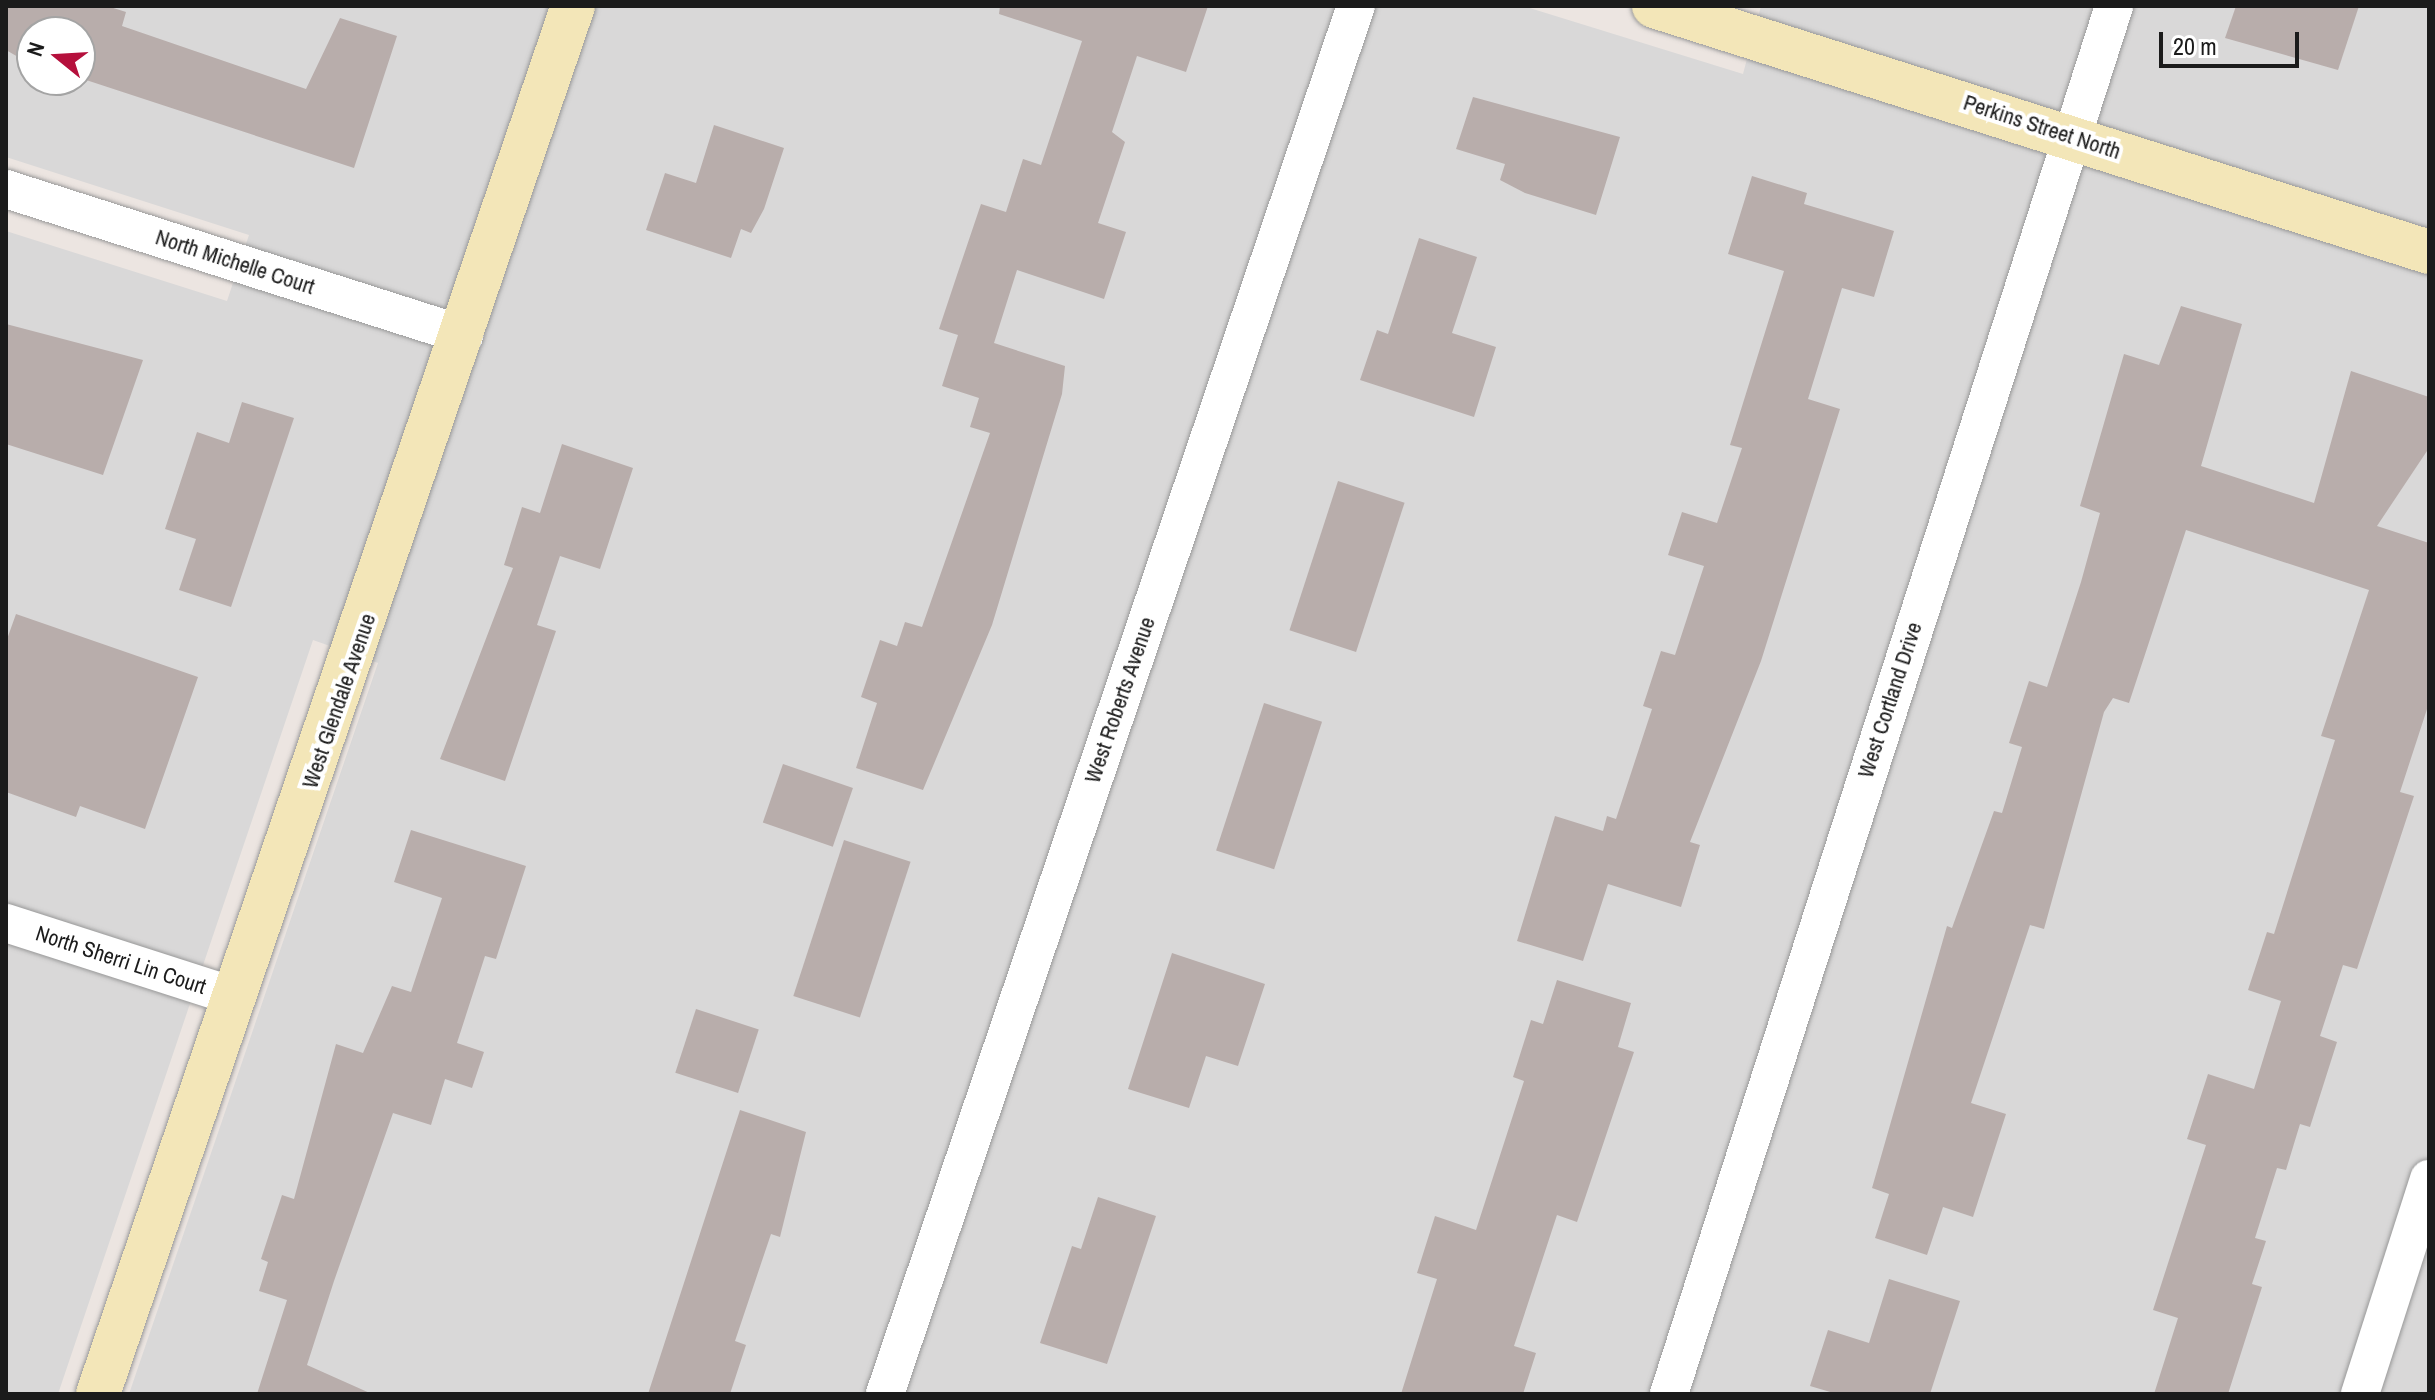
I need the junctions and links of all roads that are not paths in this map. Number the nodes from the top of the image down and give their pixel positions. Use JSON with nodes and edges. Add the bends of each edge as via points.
{"nodes":[{"id":1,"x":573,"y":6,"type":"edge"},
{"id":2,"x":1356,"y":6,"type":"edge"},
{"id":3,"x":1654,"y":6,"type":"edge"},
{"id":4,"x":2114,"y":6,"type":"edge"},
{"id":5,"x":2069,"y":134,"type":"junction"},
{"id":6,"x":6,"y":189,"type":"edge"},
{"id":7,"x":2429,"y":252,"type":"edge"},
{"id":8,"x":464,"y":335,"type":"junction"},
{"id":9,"x":6,"y":923,"type":"edge"},
{"id":10,"x":236,"y":997,"type":"junction"},
{"id":11,"x":2429,"y":1179,"type":"edge"},
{"id":12,"x":98,"y":1394,"type":"edge"},
{"id":13,"x":885,"y":1394,"type":"edge"},
{"id":14,"x":1669,"y":1394,"type":"edge"},
{"id":15,"x":2360,"y":1394,"type":"edge"}],
"edges":[{"from":1,"to":8,"type":"street","name":"West Glendale Avenue"},
{"from":2,"to":13,"type":"street","name":"West Roberts Avenue"},
{"from":3,"to":5,"type":"street","name":"Perkins Street North"},
{"from":4,"to":5,"type":"street","name":"West Cortland Drive"},
{"from":5,"to":7,"type":"street","name":"Perkins Street North"},
{"from":5,"to":14,"type":"street","name":"West Cortland Drive"},
{"from":6,"to":8,"type":"street","name":"North Michelle Court"},
{"from":8,"to":10,"type":"street","name":"West Glendale Avenue"},
{"from":9,"to":10,"type":"street","name":"North Sherri Lin Court"},
{"from":10,"to":12,"type":"street","name":"West Glendale Avenue"},
{"from":11,"to":15,"type":"street"}]}
